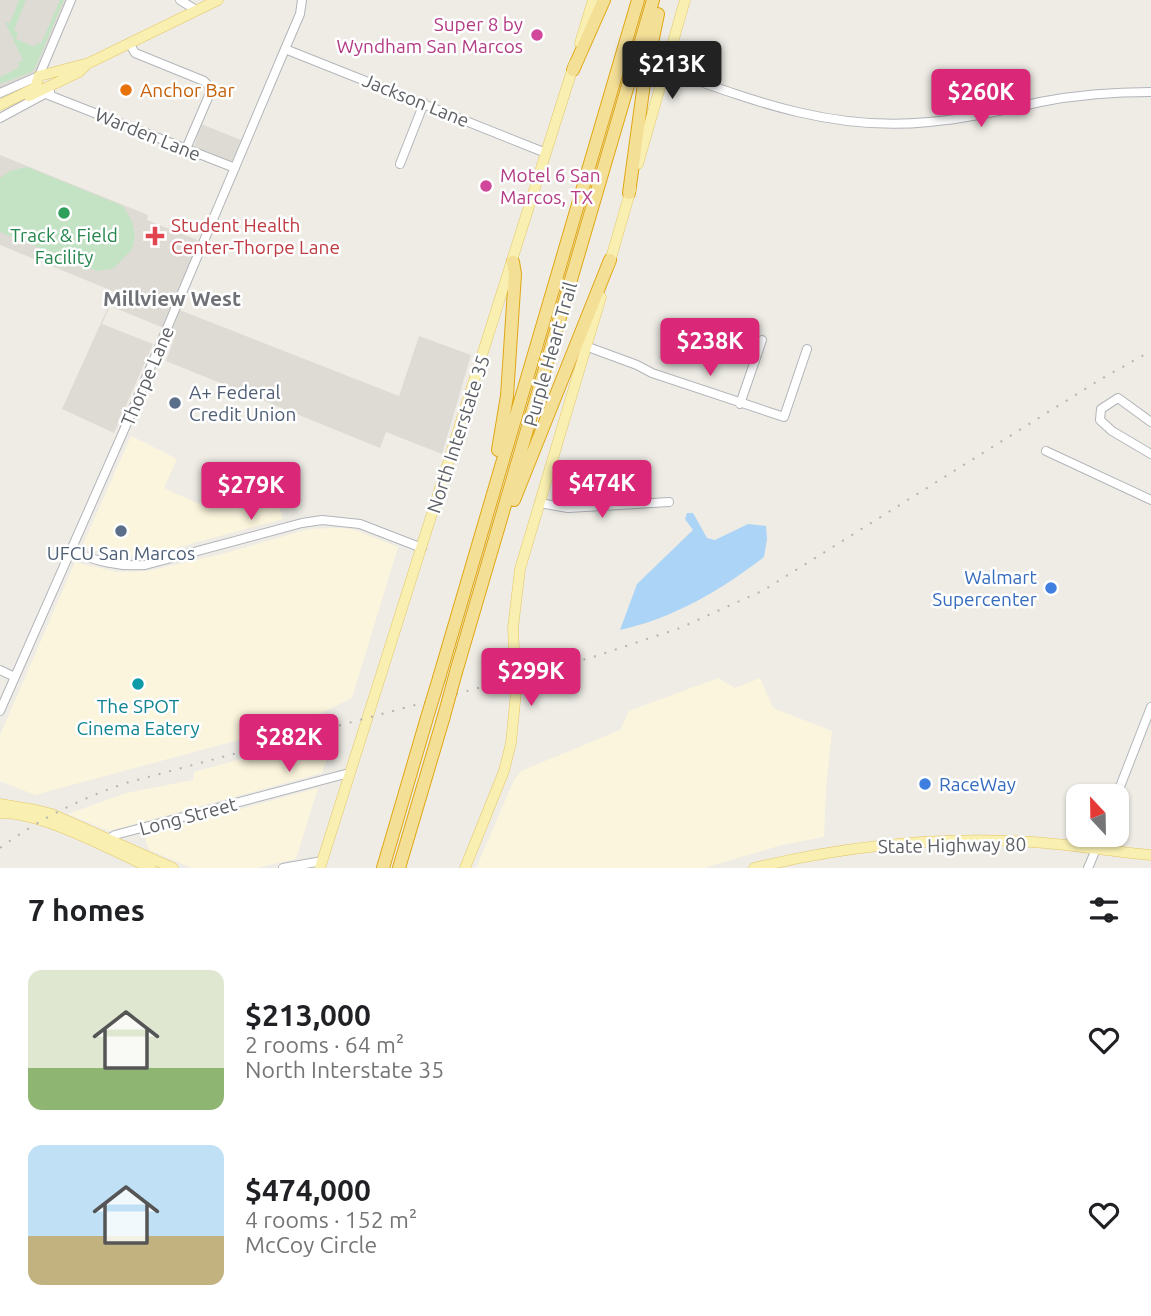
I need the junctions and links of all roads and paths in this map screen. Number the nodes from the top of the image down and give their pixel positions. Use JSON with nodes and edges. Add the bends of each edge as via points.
{"nodes":[{"id":1,"x":71,"y":0,"type":"edge"},
{"id":2,"x":180,"y":0,"type":"edge"},
{"id":3,"x":218,"y":0,"type":"edge"},
{"id":4,"x":302,"y":0,"type":"edge"},
{"id":5,"x":593,"y":0,"type":"edge"},
{"id":6,"x":604,"y":0,"type":"edge"},
{"id":7,"x":638,"y":0,"type":"edge"},
{"id":8,"x":653,"y":0,"type":"edge"},
{"id":9,"x":661,"y":0,"type":"edge"},
{"id":10,"x":685,"y":0,"type":"edge"},
{"id":11,"x":197,"y":10,"type":"junction"},
{"id":12,"x":129,"y":43,"type":"junction"},
{"id":13,"x":285,"y":49,"type":"junction"},
{"id":14,"x":89,"y":62,"type":"junction"},
{"id":15,"x":665,"y":69,"type":"junction"},
{"id":16,"x":573,"y":70,"type":"junction"},
{"id":17,"x":79,"y":72,"type":"junction"},
{"id":18,"x":39,"y":76,"type":"junction"},
{"id":19,"x":60,"y":84,"type":"junction"},
{"id":20,"x":1151,"y":92,"type":"edge"},
{"id":21,"x":0,"y":93,"type":"edge"},
{"id":22,"x":46,"y":93,"type":"junction"},
{"id":23,"x":62,"y":99,"type":"junction"},
{"id":24,"x":424,"y":103,"type":"junction"},
{"id":25,"x":0,"y":107,"type":"edge"},
{"id":26,"x":0,"y":118,"type":"edge"},
{"id":27,"x":186,"y":149,"type":"junction"},
{"id":28,"x":546,"y":153,"type":"junction"},
{"id":29,"x":400,"y":164,"type":"dead end"},
{"id":30,"x":235,"y":168,"type":"junction"},
{"id":31,"x":629,"y":193,"type":"junction"},
{"id":32,"x":610,"y":260,"type":"junction"},
{"id":33,"x":513,"y":262,"type":"junction"},
{"id":34,"x":762,"y":340,"type":"dead end"},
{"id":35,"x":587,"y":347,"type":"junction"},
{"id":36,"x":807,"y":349,"type":"dead end"},
{"id":37,"x":740,"y":404,"type":"junction"},
{"id":38,"x":1151,"y":422,"type":"edge"},
{"id":39,"x":1046,"y":451,"type":"dead end"},
{"id":40,"x":1151,"y":454,"type":"edge"},
{"id":41,"x":1151,"y":500,"type":"edge"},
{"id":42,"x":668,"y":502,"type":"dead end"},
{"id":43,"x":539,"y":503,"type":"junction"},
{"id":44,"x":495,"y":542,"type":"junction"},
{"id":45,"x":422,"y":548,"type":"junction"},
{"id":46,"x":70,"y":550,"type":"junction"},
{"id":47,"x":469,"y":577,"type":"junction"},
{"id":48,"x":0,"y":670,"type":"edge"},
{"id":49,"x":15,"y":677,"type":"junction"},
{"id":50,"x":1151,"y":707,"type":"edge"},
{"id":51,"x":0,"y":711,"type":"edge"},
{"id":52,"x":349,"y":773,"type":"junction"},
{"id":53,"x":1121,"y":784,"type":"edge"},
{"id":54,"x":3,"y":803,"type":"edge"},
{"id":55,"x":0,"y":813,"type":"edge"},
{"id":56,"x":108,"y":839,"type":"junction"},
{"id":57,"x":1096,"y":849,"type":"junction"},
{"id":58,"x":1151,"y":855,"type":"edge"},
{"id":59,"x":138,"y":861,"type":"edge"},
{"id":60,"x":319,"y":866,"type":"edge"},
{"id":61,"x":151,"y":868,"type":"edge"},
{"id":62,"x":173,"y":868,"type":"edge"},
{"id":63,"x":283,"y":868,"type":"edge"},
{"id":64,"x":383,"y":868,"type":"edge"},
{"id":65,"x":399,"y":868,"type":"edge"},
{"id":66,"x":465,"y":868,"type":"edge"},
{"id":67,"x":754,"y":868,"type":"edge"},
{"id":68,"x":1088,"y":868,"type":"edge"}],
"edges":[{"from":1,"to":18,"type":"street"},
{"from":2,"to":11,"type":"street"},
{"from":3,"to":11,"type":"main road"},
{"from":4,"to":13,"type":"street","name":"Thorpe Lane"},
{"from":5,"to":16,"type":"main road","name":"North Interstate 35"},
{"from":6,"to":16,"type":"highway"},
{"from":7,"to":47,"type":"highway","name":"Purple Heart Trail"},
{"from":8,"to":44,"type":"highway","name":"Purple Heart Trail"},
{"from":9,"to":31,"type":"highway"},
{"from":10,"to":15,"type":"main road"},
{"from":11,"to":12,"type":"main road"},
{"from":12,"to":14,"type":"main road"},
{"from":12,"to":27,"type":"street","via":[[135,52],[209,86]]},
{"from":13,"to":24,"type":"street","name":"Jackson Lane"},
{"from":13,"to":30,"type":"street","name":"Thorpe Lane"},
{"from":14,"to":17,"type":"main road"},
{"from":14,"to":18,"type":"main road"},
{"from":15,"to":20,"type":"street","via":[[765,105],[860,123],[929,122],[1080,96]]},
{"from":15,"to":31,"type":"main road"},
{"from":16,"to":28,"type":"main road","name":"North Interstate 35"},
{"from":17,"to":19,"type":"street"},
{"from":17,"to":25,"type":"main road"},
{"from":18,"to":21,"type":"street"},
{"from":18,"to":25,"type":"main road","via":[[35,88]]},
{"from":19,"to":22,"type":"street"},
{"from":19,"to":23,"type":"street"},
{"from":22,"to":23,"type":"street","name":"Warden Lane"},
{"from":22,"to":26,"type":"street"},
{"from":23,"to":27,"type":"street","name":"Warden Lane"},
{"from":24,"to":28,"type":"street","name":"Jackson Lane"},
{"from":24,"to":29,"type":"street"},
{"from":27,"to":30,"type":"street","name":"Warden Lane"},
{"from":28,"to":33,"type":"main road","name":"North Interstate 35"},
{"from":30,"to":46,"type":"street","name":"Thorpe Lane"},
{"from":31,"to":32,"type":"main road"},
{"from":32,"to":35,"type":"main road"},
{"from":32,"to":44,"type":"highway"},
{"from":33,"to":45,"type":"main road","name":"North Interstate 35"},
{"from":33,"to":47,"type":"highway","via":[[504,419]]},
{"from":34,"to":37,"type":"street"},
{"from":35,"to":37,"type":"street"},
{"from":35,"to":43,"type":"main road"},
{"from":36,"to":37,"type":"street","via":[[784,417]]},
{"from":38,"to":40,"type":"street","via":[[1118,398],[1101,409],[1100,420],[1112,431]]},
{"from":39,"to":41,"type":"street"},
{"from":42,"to":43,"type":"street","via":[[568,508]]},
{"from":43,"to":66,"type":"main road","via":[[517,592],[511,743]]},
{"from":44,"to":65,"type":"highway","name":"Purple Heart Trail","bridge":true},
{"from":45,"to":46,"type":"street","via":[[360,524],[330,520],[302,523],[145,565],[100,562]]},
{"from":45,"to":52,"type":"main road","name":"North Interstate 35"},
{"from":46,"to":49,"type":"street","name":"Thorpe Lane"},
{"from":47,"to":64,"type":"highway","name":"Purple Heart Trail","bridge":true},
{"from":48,"to":49,"type":"street"},
{"from":49,"to":51,"type":"street","name":"Thorpe Lane"},
{"from":50,"to":53,"type":"street"},
{"from":52,"to":56,"type":"street","name":"Long Street"},
{"from":52,"to":60,"type":"main road","name":"North Interstate 35"},
{"from":54,"to":56,"type":"main road","via":[[52,814]]},
{"from":55,"to":59,"type":"main road","via":[[41,820]]},
{"from":56,"to":59,"type":"main road"},
{"from":57,"to":58,"type":"main road","name":"State Highway 80"},
{"from":57,"to":67,"type":"main road","name":"State Highway 80","via":[[1000,841],[923,842],[839,851]]},
{"from":57,"to":68,"type":"street"},
{"from":59,"to":61,"type":"main road"},
{"from":59,"to":62,"type":"main road"},
{"from":60,"to":63,"type":"street"}]}
